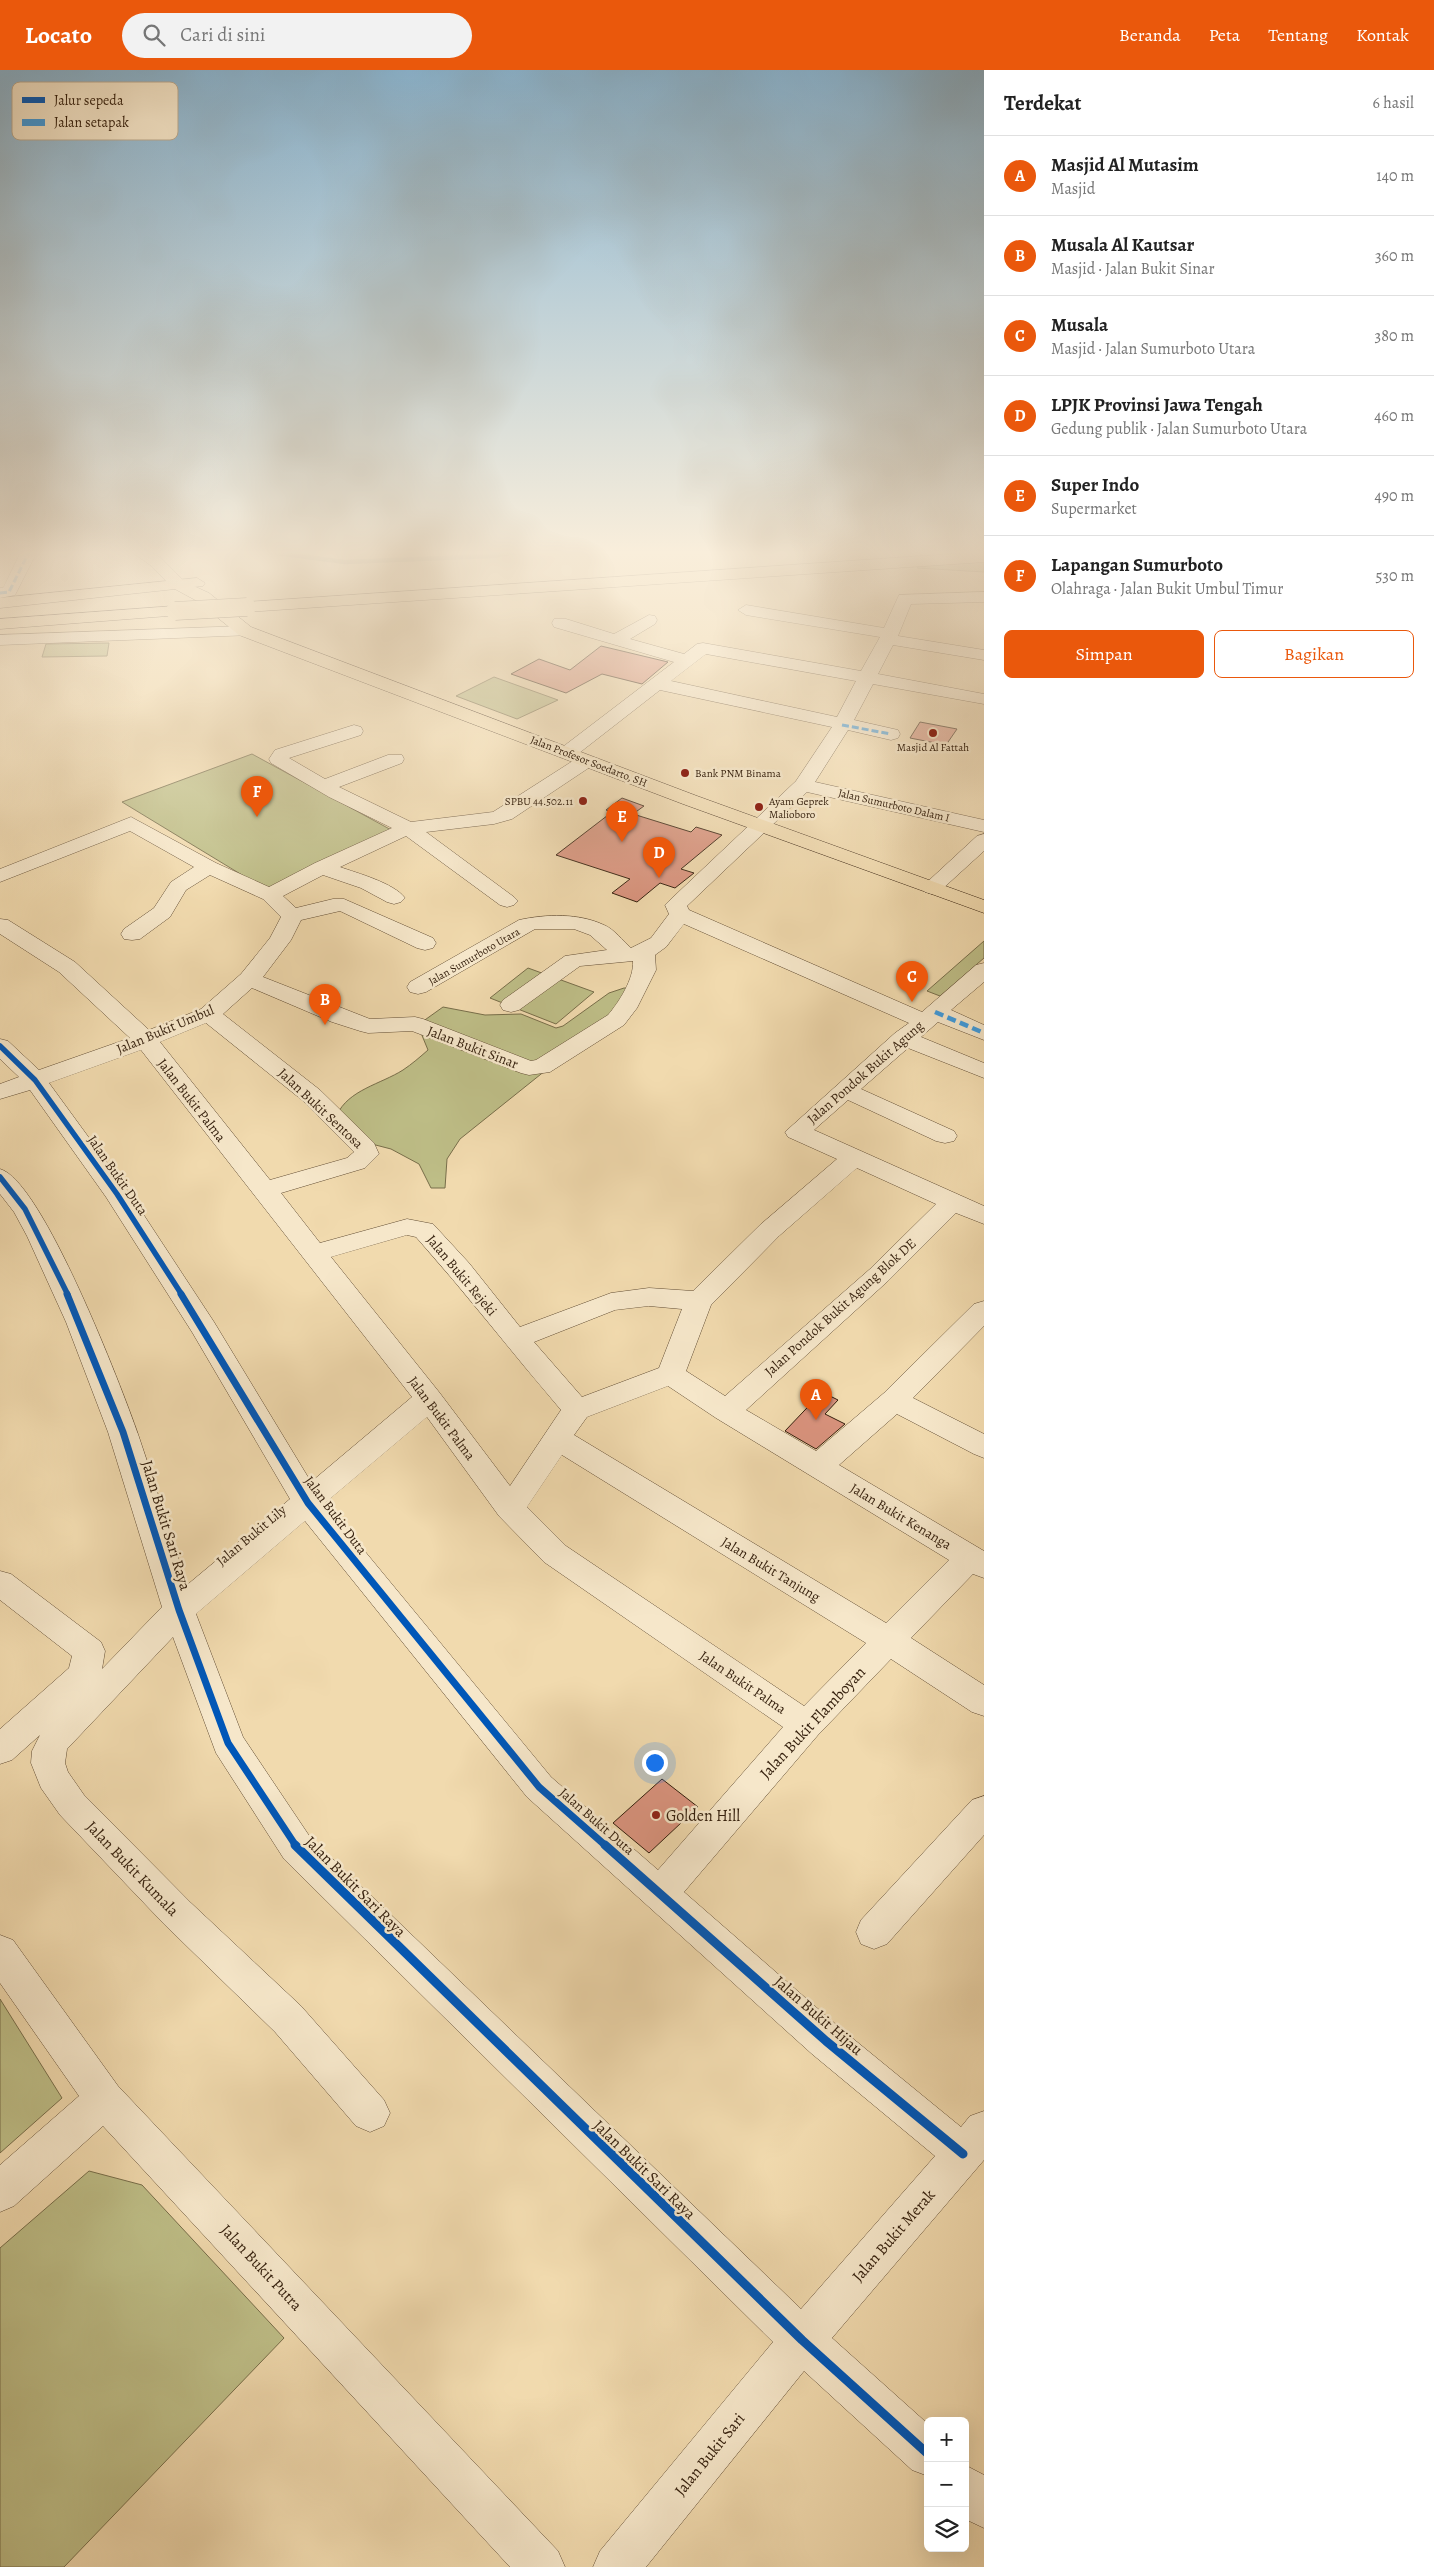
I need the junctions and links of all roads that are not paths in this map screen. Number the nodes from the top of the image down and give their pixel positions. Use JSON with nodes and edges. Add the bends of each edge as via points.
{"nodes":[{"id":1,"x":344,"y":669,"type":"edge"},
{"id":2,"x":677,"y":669,"type":"edge"},
{"id":3,"x":833,"y":669,"type":"edge"},
{"id":4,"x":872,"y":669,"type":"edge"},
{"id":5,"x":868,"y":676,"type":"junction"},
{"id":6,"x":658,"y":684,"type":"junction"},
{"id":7,"x":984,"y":699,"type":"edge"},
{"id":8,"x":842,"y":725,"type":"junction"},
{"id":9,"x":354,"y":731,"type":"dead end"},
{"id":10,"x":891,"y":734,"type":"dead end"},
{"id":11,"x":576,"y":757,"type":"junction"},
{"id":12,"x":395,"y":759,"type":"dead end"},
{"id":13,"x":803,"y":785,"type":"junction"},
{"id":14,"x":324,"y":786,"type":"junction"},
{"id":15,"x":760,"y":825,"type":"junction"},
{"id":16,"x":984,"y":826,"type":"edge"},
{"id":17,"x":408,"y":828,"type":"junction"},
{"id":18,"x":984,"y":840,"type":"edge"},
{"id":19,"x":322,"y":866,"type":"junction"},
{"id":20,"x":209,"y":867,"type":"junction"},
{"id":21,"x":0,"y":876,"type":"edge"},
{"id":22,"x":932,"y":888,"type":"junction"},
{"id":23,"x":270,"y":895,"type":"junction"},
{"id":24,"x":394,"y":898,"type":"dead end"},
{"id":25,"x":507,"y":900,"type":"dead end"},
{"id":26,"x":984,"y":906,"type":"edge"},
{"id":27,"x":680,"y":914,"type":"junction"},
{"id":28,"x":292,"y":916,"type":"junction"},
{"id":29,"x":0,"y":924,"type":"edge"},
{"id":30,"x":132,"y":934,"type":"dead end"},
{"id":31,"x":425,"y":943,"type":"dead end"},
{"id":32,"x":635,"y":954,"type":"junction"},
{"id":33,"x":984,"y":970,"type":"edge"},
{"id":34,"x":249,"y":979,"type":"junction"},
{"id":35,"x":418,"y":988,"type":"dead end"},
{"id":36,"x":511,"y":1005,"type":"dead end"},
{"id":37,"x":209,"y":1014,"type":"junction"},
{"id":38,"x":930,"y":1016,"type":"junction"},
{"id":39,"x":984,"y":1033,"type":"edge"},
{"id":40,"x":903,"y":1038,"type":"junction"},
{"id":41,"x":146,"y":1040,"type":"junction"},
{"id":42,"x":0,"y":1046,"type":"edge"},
{"id":43,"x":984,"y":1071,"type":"edge"},
{"id":44,"x":35,"y":1080,"type":"junction"},
{"id":45,"x":845,"y":1090,"type":"junction"},
{"id":46,"x":0,"y":1092,"type":"edge"},
{"id":47,"x":945,"y":1136,"type":"dead end"},
{"id":48,"x":853,"y":1159,"type":"junction"},
{"id":49,"x":0,"y":1177,"type":"edge"},
{"id":50,"x":264,"y":1190,"type":"junction"},
{"id":51,"x":953,"y":1202,"type":"junction"},
{"id":52,"x":984,"y":1216,"type":"edge"},
{"id":53,"x":313,"y":1253,"type":"junction"},
{"id":54,"x":699,"y":1301,"type":"junction"},
{"id":55,"x":984,"y":1310,"type":"edge"},
{"id":56,"x":515,"y":1339,"type":"junction"},
{"id":57,"x":671,"y":1374,"type":"junction"},
{"id":58,"x":428,"y":1399,"type":"junction"},
{"id":59,"x":894,"y":1400,"type":"junction"},
{"id":60,"x":577,"y":1410,"type":"junction"},
{"id":61,"x":726,"y":1411,"type":"junction"},
{"id":62,"x":556,"y":1438,"type":"junction"},
{"id":63,"x":984,"y":1447,"type":"edge"},
{"id":64,"x":818,"y":1466,"type":"junction"},
{"id":65,"x":308,"y":1503,"type":"junction"},
{"id":66,"x":510,"y":1508,"type":"junction"},
{"id":67,"x":977,"y":1562,"type":"edge"},
{"id":68,"x":0,"y":1583,"type":"edge"},
{"id":69,"x":179,"y":1610,"type":"junction"},
{"id":70,"x":888,"y":1640,"type":"junction"},
{"id":71,"x":984,"y":1702,"type":"edge"},
{"id":72,"x":806,"y":1725,"type":"junction"},
{"id":73,"x":0,"y":1750,"type":"edge"},
{"id":74,"x":984,"y":1811,"type":"edge"},
{"id":75,"x":661,"y":1893,"type":"junction"},
{"id":76,"x":874,"y":1932,"type":"dead end"},
{"id":77,"x":0,"y":1952,"type":"edge"},
{"id":78,"x":104,"y":2099,"type":"junction"},
{"id":79,"x":370,"y":2113,"type":"dead end"},
{"id":80,"x":974,"y":2142,"type":"edge"},
{"id":81,"x":0,"y":2192,"type":"edge"},
{"id":82,"x":802,"y":2340,"type":"junction"},
{"id":83,"x":924,"y":2450,"type":"edge"},
{"id":84,"x":969,"y":2492,"type":"edge"},
{"id":85,"x":984,"y":2505,"type":"edge"},
{"id":86,"x":542,"y":2567,"type":"edge"},
{"id":87,"x":616,"y":2567,"type":"edge"}],
"edges":[{"from":1,"to":11,"type":"main road","name":"Jalan Profesor Soedarto, SH"},
{"from":2,"to":6,"type":"street"},
{"from":3,"to":5,"type":"street"},
{"from":4,"to":5,"type":"street"},
{"from":5,"to":7,"type":"street"},
{"from":5,"to":8,"type":"street"},
{"from":6,"to":8,"type":"street"},
{"from":6,"to":11,"type":"street"},
{"from":8,"to":10,"type":"street"},
{"from":8,"to":13,"type":"street"},
{"from":9,"to":14,"type":"street","via":[[278,757]]},
{"from":11,"to":15,"type":"main road","name":"Jalan Profesor Soedarto, SH"},
{"from":11,"to":17,"type":"street","via":[[505,815]]},
{"from":12,"to":14,"type":"street"},
{"from":13,"to":15,"type":"street"},
{"from":13,"to":16,"type":"street","name":"Jalan Sumurboto Dalam I"},
{"from":14,"to":17,"type":"street"},
{"from":15,"to":22,"type":"main road","name":"Jalan Profesor Soedarto, SH"},
{"from":15,"to":27,"type":"street","via":[[676,905]]},
{"from":17,"to":19,"type":"street"},
{"from":17,"to":25,"type":"street"},
{"from":18,"to":22,"type":"street"},
{"from":19,"to":23,"type":"street"},
{"from":19,"to":24,"type":"street"},
{"from":20,"to":21,"type":"street","via":[[132,823]]},
{"from":20,"to":23,"type":"street"},
{"from":20,"to":30,"type":"street","via":[[178,886],[162,912]]},
{"from":22,"to":26,"type":"main road","name":"Jalan Profesor Soedarto, SH"},
{"from":23,"to":28,"type":"street"},
{"from":27,"to":32,"type":"street","via":[[655,947]]},
{"from":27,"to":38,"type":"street"},
{"from":28,"to":31,"type":"street","via":[[342,905]]},
{"from":28,"to":34,"type":"street","name":"Jalan Bukit Umbul","via":[[280,940]]},
{"from":29,"to":41,"type":"street","name":"Jalan Bukit Palma","via":[[67,967]]},
{"from":32,"to":34,"type":"street","name":"Jalan Bukit Sinar","via":[[645,970],[626,1008],[616,1020],[542,1067],[529,1068],[415,1024],[368,1026]]},
{"from":32,"to":35,"type":"street","name":"Jalan Sumurboto Utara","via":[[598,930],[575,923],[535,923]]},
{"from":32,"to":36,"type":"street","via":[[593,956],[574,961]]},
{"from":33,"to":38,"type":"street","name":"Jalan Pondok Bukit Agung"},
{"from":34,"to":37,"type":"street","name":"Jalan Bukit Umbul"},
{"from":37,"to":41,"type":"street","name":"Jalan Bukit Umbul"},
{"from":37,"to":50,"type":"street","name":"Jalan Bukit Sentosa","via":[[311,1095],[365,1148],[367,1154],[356,1164]]},
{"from":38,"to":39,"type":"street","name":"Jalan Pondok Bukit Agung"},
{"from":38,"to":40,"type":"street","name":"Jalan Pondok Bukit Agung"},
{"from":40,"to":43,"type":"street"},
{"from":40,"to":45,"type":"street","name":"Jalan Pondok Bukit Agung"},
{"from":41,"to":44,"type":"street","name":"Jalan Bukit Umbul"},
{"from":41,"to":50,"type":"street","name":"Jalan Bukit Palma"},
{"from":42,"to":44,"type":"street","name":"Jalan Bukit Duta"},
{"from":44,"to":46,"type":"street","name":"Jalan Bukit Umbul"},
{"from":44,"to":65,"type":"street","name":"Jalan Bukit Duta","via":[[162,1261]]},
{"from":45,"to":47,"type":"street"},
{"from":45,"to":48,"type":"street","name":"Jalan Pondok Bukit Agung","via":[[797,1132]]},
{"from":48,"to":51,"type":"street"},
{"from":48,"to":54,"type":"street","via":[[770,1230]]},
{"from":49,"to":69,"type":"street","name":"Jalan Bukit Sari Raya","via":[[25,1209],[40,1236],[80,1322],[123,1432]]},
{"from":50,"to":53,"type":"street","name":"Jalan Bukit Palma"},
{"from":51,"to":52,"type":"street"},
{"from":51,"to":61,"type":"street","name":"Jalan Pondok Bukit Agung Blok DE","via":[[879,1275]]},
{"from":53,"to":56,"type":"street","name":"Jalan Bukit Rejeki","via":[[407,1227],[424,1230],[460,1269]]},
{"from":53,"to":58,"type":"street","name":"Jalan Bukit Palma"},
{"from":54,"to":56,"type":"street","via":[[649,1298],[611,1302]]},
{"from":54,"to":57,"type":"street"},
{"from":55,"to":59,"type":"street"},
{"from":56,"to":60,"type":"street","name":"Jalan Bukit Rejeki"},
{"from":57,"to":60,"type":"street"},
{"from":57,"to":61,"type":"street"},
{"from":58,"to":65,"type":"street","name":"Jalan Bukit Lily"},
{"from":58,"to":66,"type":"street","name":"Jalan Bukit Palma"},
{"from":59,"to":63,"type":"street"},
{"from":59,"to":64,"type":"street"},
{"from":60,"to":62,"type":"street"},
{"from":61,"to":64,"type":"street"},
{"from":62,"to":66,"type":"street","via":[[541,1466]]},
{"from":62,"to":70,"type":"street","name":"Jalan Bukit Tanjung"},
{"from":64,"to":67,"type":"street","name":"Jalan Bukit Kenanga"},
{"from":65,"to":69,"type":"street","name":"Jalan Bukit Lily"},
{"from":65,"to":75,"type":"street","name":"Jalan Bukit Duta","via":[[539,1787]]},
{"from":66,"to":72,"type":"street","name":"Jalan Bukit Palma","via":[[556,1554]]},
{"from":67,"to":70,"type":"street","name":"Jalan Bukit Flamboyan"},
{"from":68,"to":73,"type":"street","via":[[89,1651],[82,1677]]},
{"from":69,"to":79,"type":"street","name":"Jalan Bukit Kumala","via":[[54,1740],[48,1763],[72,1805],[177,1913],[288,2019]]},
{"from":69,"to":82,"type":"street","name":"Jalan Bukit Sari Raya","via":[[228,1743],[297,1848]]},
{"from":70,"to":71,"type":"street","name":"Jalan Bukit Tanjung"},
{"from":70,"to":72,"type":"street","name":"Jalan Bukit Flamboyan"},
{"from":72,"to":75,"type":"street","name":"Jalan Bukit Flamboyan"},
{"from":74,"to":76,"type":"street"},
{"from":75,"to":80,"type":"street","name":"Jalan Bukit Hijau","via":[[826,2042]]},
{"from":77,"to":78,"type":"street","name":"Jalan Bukit Putra"},
{"from":78,"to":81,"type":"street"},
{"from":78,"to":86,"type":"street","name":"Jalan Bukit Putra"},
{"from":80,"to":82,"type":"street","name":"Jalan Bukit Merak"},
{"from":82,"to":83,"type":"street","name":"Jalan Bukit Sari Raya"},
{"from":82,"to":87,"type":"street","name":"Jalan Bukit Sari"},
{"from":84,"to":85,"type":"street"}]}
